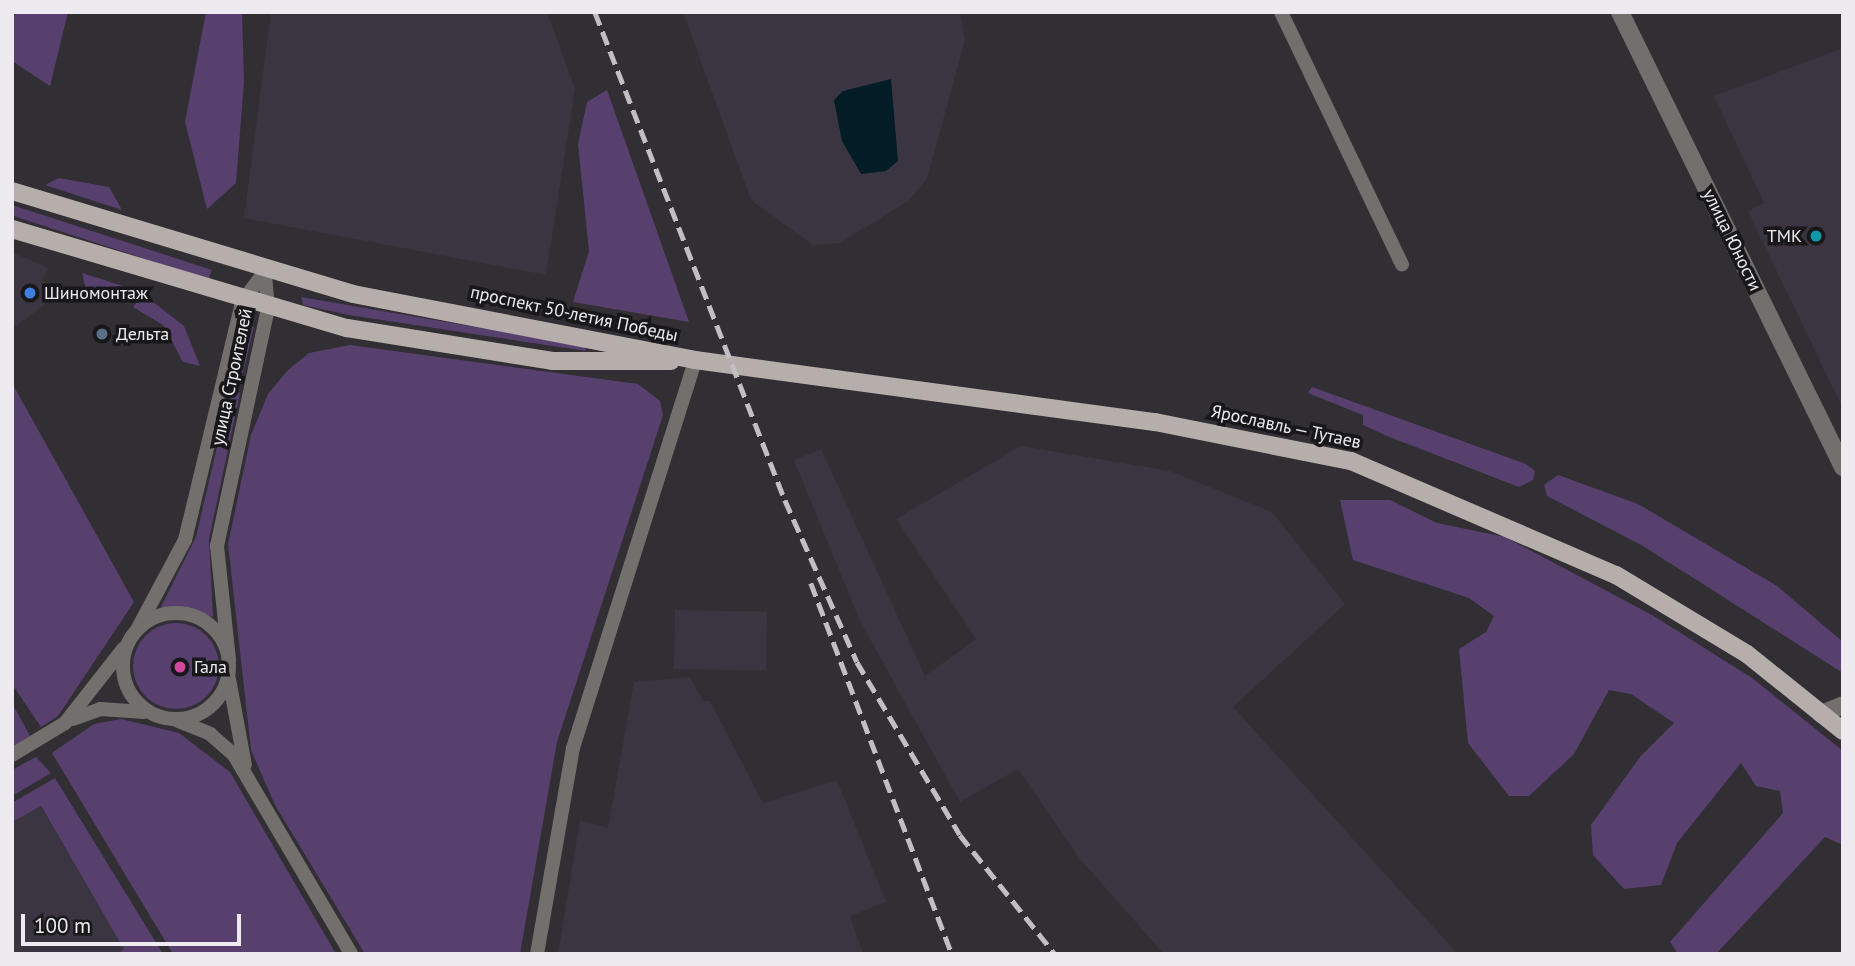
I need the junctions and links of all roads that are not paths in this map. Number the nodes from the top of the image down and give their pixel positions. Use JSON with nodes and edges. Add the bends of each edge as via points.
{"nodes":[{"id":1,"x":1281,"y":12,"type":"edge"},
{"id":2,"x":1620,"y":12,"type":"edge"},
{"id":3,"x":12,"y":191,"type":"edge"},
{"id":4,"x":12,"y":229,"type":"edge"},
{"id":5,"x":1402,"y":265,"type":"dead end"},
{"id":6,"x":265,"y":272,"type":"junction"},
{"id":7,"x":242,"y":302,"type":"junction"},
{"id":8,"x":268,"y":309,"type":"junction"},
{"id":9,"x":695,"y":360,"type":"junction"},
{"id":10,"x":1843,"y":467,"type":"edge"},
{"id":11,"x":138,"y":628,"type":"junction"},
{"id":12,"x":126,"y":645,"type":"junction"},
{"id":13,"x":229,"y":666,"type":"junction"},
{"id":14,"x":1843,"y":705,"type":"edge"},
{"id":15,"x":1821,"y":714,"type":"junction"},
{"id":16,"x":153,"y":715,"type":"junction"},
{"id":17,"x":175,"y":720,"type":"junction"},
{"id":18,"x":65,"y":723,"type":"junction"},
{"id":19,"x":1843,"y":731,"type":"edge"},
{"id":20,"x":12,"y":755,"type":"edge"},
{"id":21,"x":249,"y":776,"type":"junction"},
{"id":22,"x":351,"y":954,"type":"edge"},
{"id":23,"x":537,"y":954,"type":"edge"}],
"edges":[{"from":1,"to":5,"type":"street"},
{"from":2,"to":10,"type":"street","name":"улица Юности"},
{"from":3,"to":6,"type":"main road","name":"проспект 50-летия Победы"},
{"from":4,"to":7,"type":"main road","name":"проспект 50-летия Победы"},
{"from":6,"to":7,"type":"street","name":"улица Строителей"},
{"from":6,"to":8,"type":"street","name":"улица Строителей"},
{"from":6,"to":9,"type":"main road","name":"проспект 50-летия Победы"},
{"from":7,"to":8,"type":"main road","name":"проспект 50-летия Победы"},
{"from":7,"to":11,"type":"street","name":"улица Строителей","via":[[193,517]]},
{"from":8,"to":9,"type":"main road","name":"проспект 50-летия Победы","via":[[552,361]]},
{"from":8,"to":13,"type":"street","name":"улица Строителей","via":[[217,546]]},
{"from":9,"to":15,"type":"main road","name":"Ярославль — Тутаев","via":[[1155,422],[1351,461],[1616,575],[1747,654]]},
{"from":9,"to":23,"type":"street","via":[[573,748]]},
{"from":11,"to":12,"type":"street"},
{"from":11,"to":13,"type":"street","via":[[166,614],[197,617],[214,629]]},
{"from":12,"to":16,"type":"street","via":[[126,687]]},
{"from":12,"to":18,"type":"street"},
{"from":13,"to":17,"type":"street","via":[[213,704]]},
{"from":13,"to":21,"type":"street"},
{"from":14,"to":15,"type":"street"},
{"from":15,"to":19,"type":"main road","name":"Ярославль — Тутаев"},
{"from":16,"to":17,"type":"street"},
{"from":16,"to":18,"type":"street","via":[[113,707]]},
{"from":17,"to":21,"type":"street","via":[[222,743]]},
{"from":18,"to":20,"type":"street"},
{"from":21,"to":22,"type":"street"}]}
